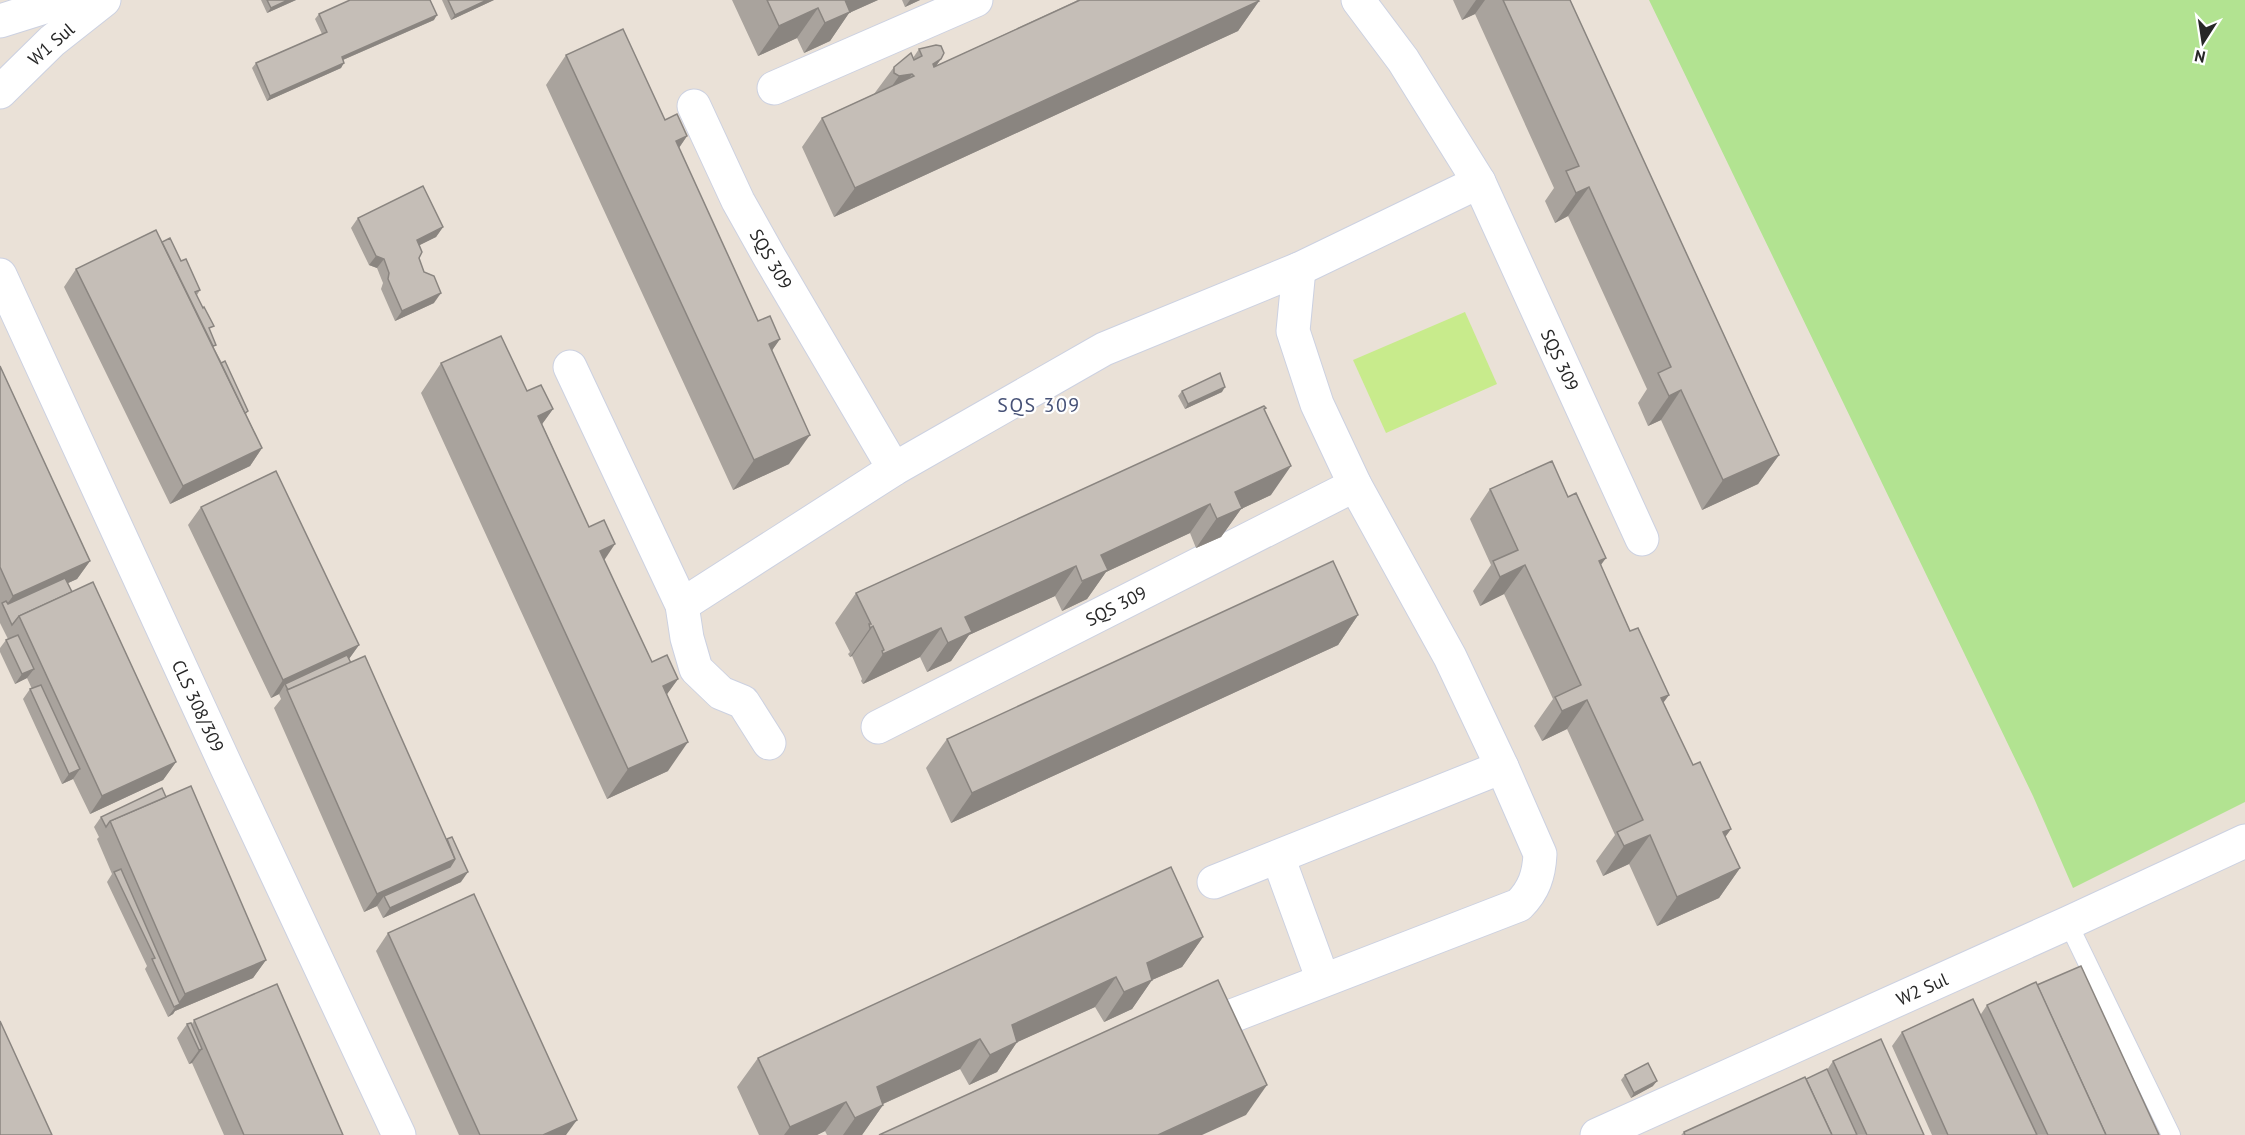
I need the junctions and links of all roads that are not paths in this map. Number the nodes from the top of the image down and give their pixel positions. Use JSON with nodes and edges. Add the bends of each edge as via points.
{"nodes":[{"id":1,"x":67,"y":0,"type":"edge"},
{"id":2,"x":104,"y":0,"type":"edge"},
{"id":3,"x":976,"y":0,"type":"edge"},
{"id":4,"x":1358,"y":0,"type":"edge"},
{"id":5,"x":0,"y":21,"type":"edge"},
{"id":6,"x":774,"y":88,"type":"dead end"},
{"id":7,"x":0,"y":92,"type":"edge"},
{"id":8,"x":694,"y":106,"type":"dead end"},
{"id":9,"x":1479,"y":182,"type":"junction"},
{"id":10,"x":1299,"y":269,"type":"junction"},
{"id":11,"x":0,"y":275,"type":"edge"},
{"id":12,"x":570,"y":367,"type":"dead end"},
{"id":13,"x":894,"y":469,"type":"junction"},
{"id":14,"x":1355,"y":485,"type":"junction"},
{"id":15,"x":1642,"y":539,"type":"dead end"},
{"id":16,"x":682,"y":606,"type":"junction"},
{"id":17,"x":878,"y":727,"type":"dead end"},
{"id":18,"x":769,"y":743,"type":"dead end"},
{"id":19,"x":1502,"y":767,"type":"junction"},
{"id":20,"x":2245,"y":841,"type":"edge"},
{"id":21,"x":1278,"y":857,"type":"junction"},
{"id":22,"x":1214,"y":882,"type":"dead end"},
{"id":23,"x":2068,"y":923,"type":"junction"},
{"id":24,"x":1323,"y":980,"type":"junction"},
{"id":25,"x":1224,"y":1019,"type":"edge"},
{"id":26,"x":399,"y":1135,"type":"edge"},
{"id":27,"x":1597,"y":1135,"type":"edge"},
{"id":28,"x":2171,"y":1135,"type":"edge"}],
"edges":[{"from":1,"to":5,"type":"street","name":"W1 Sul"},
{"from":2,"to":7,"type":"street","name":"W1 Sul","via":[[52,41]]},
{"from":3,"to":6,"type":"street"},
{"from":4,"to":9,"type":"street","name":"SQS 309","via":[[1402,60]]},
{"from":8,"to":13,"type":"street","name":"SQS 309","via":[[743,210]]},
{"from":9,"to":10,"type":"street"},
{"from":9,"to":15,"type":"street","name":"SQS 309"},
{"from":10,"to":13,"type":"street","via":[[1104,349]]},
{"from":10,"to":14,"type":"street","via":[[1293,331],[1317,404]]},
{"from":11,"to":26,"type":"street","name":"CLS 308/309"},
{"from":12,"to":16,"type":"street"},
{"from":13,"to":16,"type":"street"},
{"from":14,"to":17,"type":"street","name":"SQS 309"},
{"from":14,"to":19,"type":"street","via":[[1450,657]]},
{"from":16,"to":18,"type":"street","via":[[696,669],[721,693],[743,702]]},
{"from":19,"to":21,"type":"street"},
{"from":19,"to":24,"type":"street","via":[[1540,854],[1535,884],[1528,896],[1519,905]]},
{"from":20,"to":23,"type":"street","name":"W2 Sul"},
{"from":21,"to":22,"type":"street"},
{"from":21,"to":24,"type":"street"},
{"from":23,"to":27,"type":"street","name":"W2 Sul"},
{"from":23,"to":28,"type":"lane"},
{"from":24,"to":25,"type":"street"}]}
